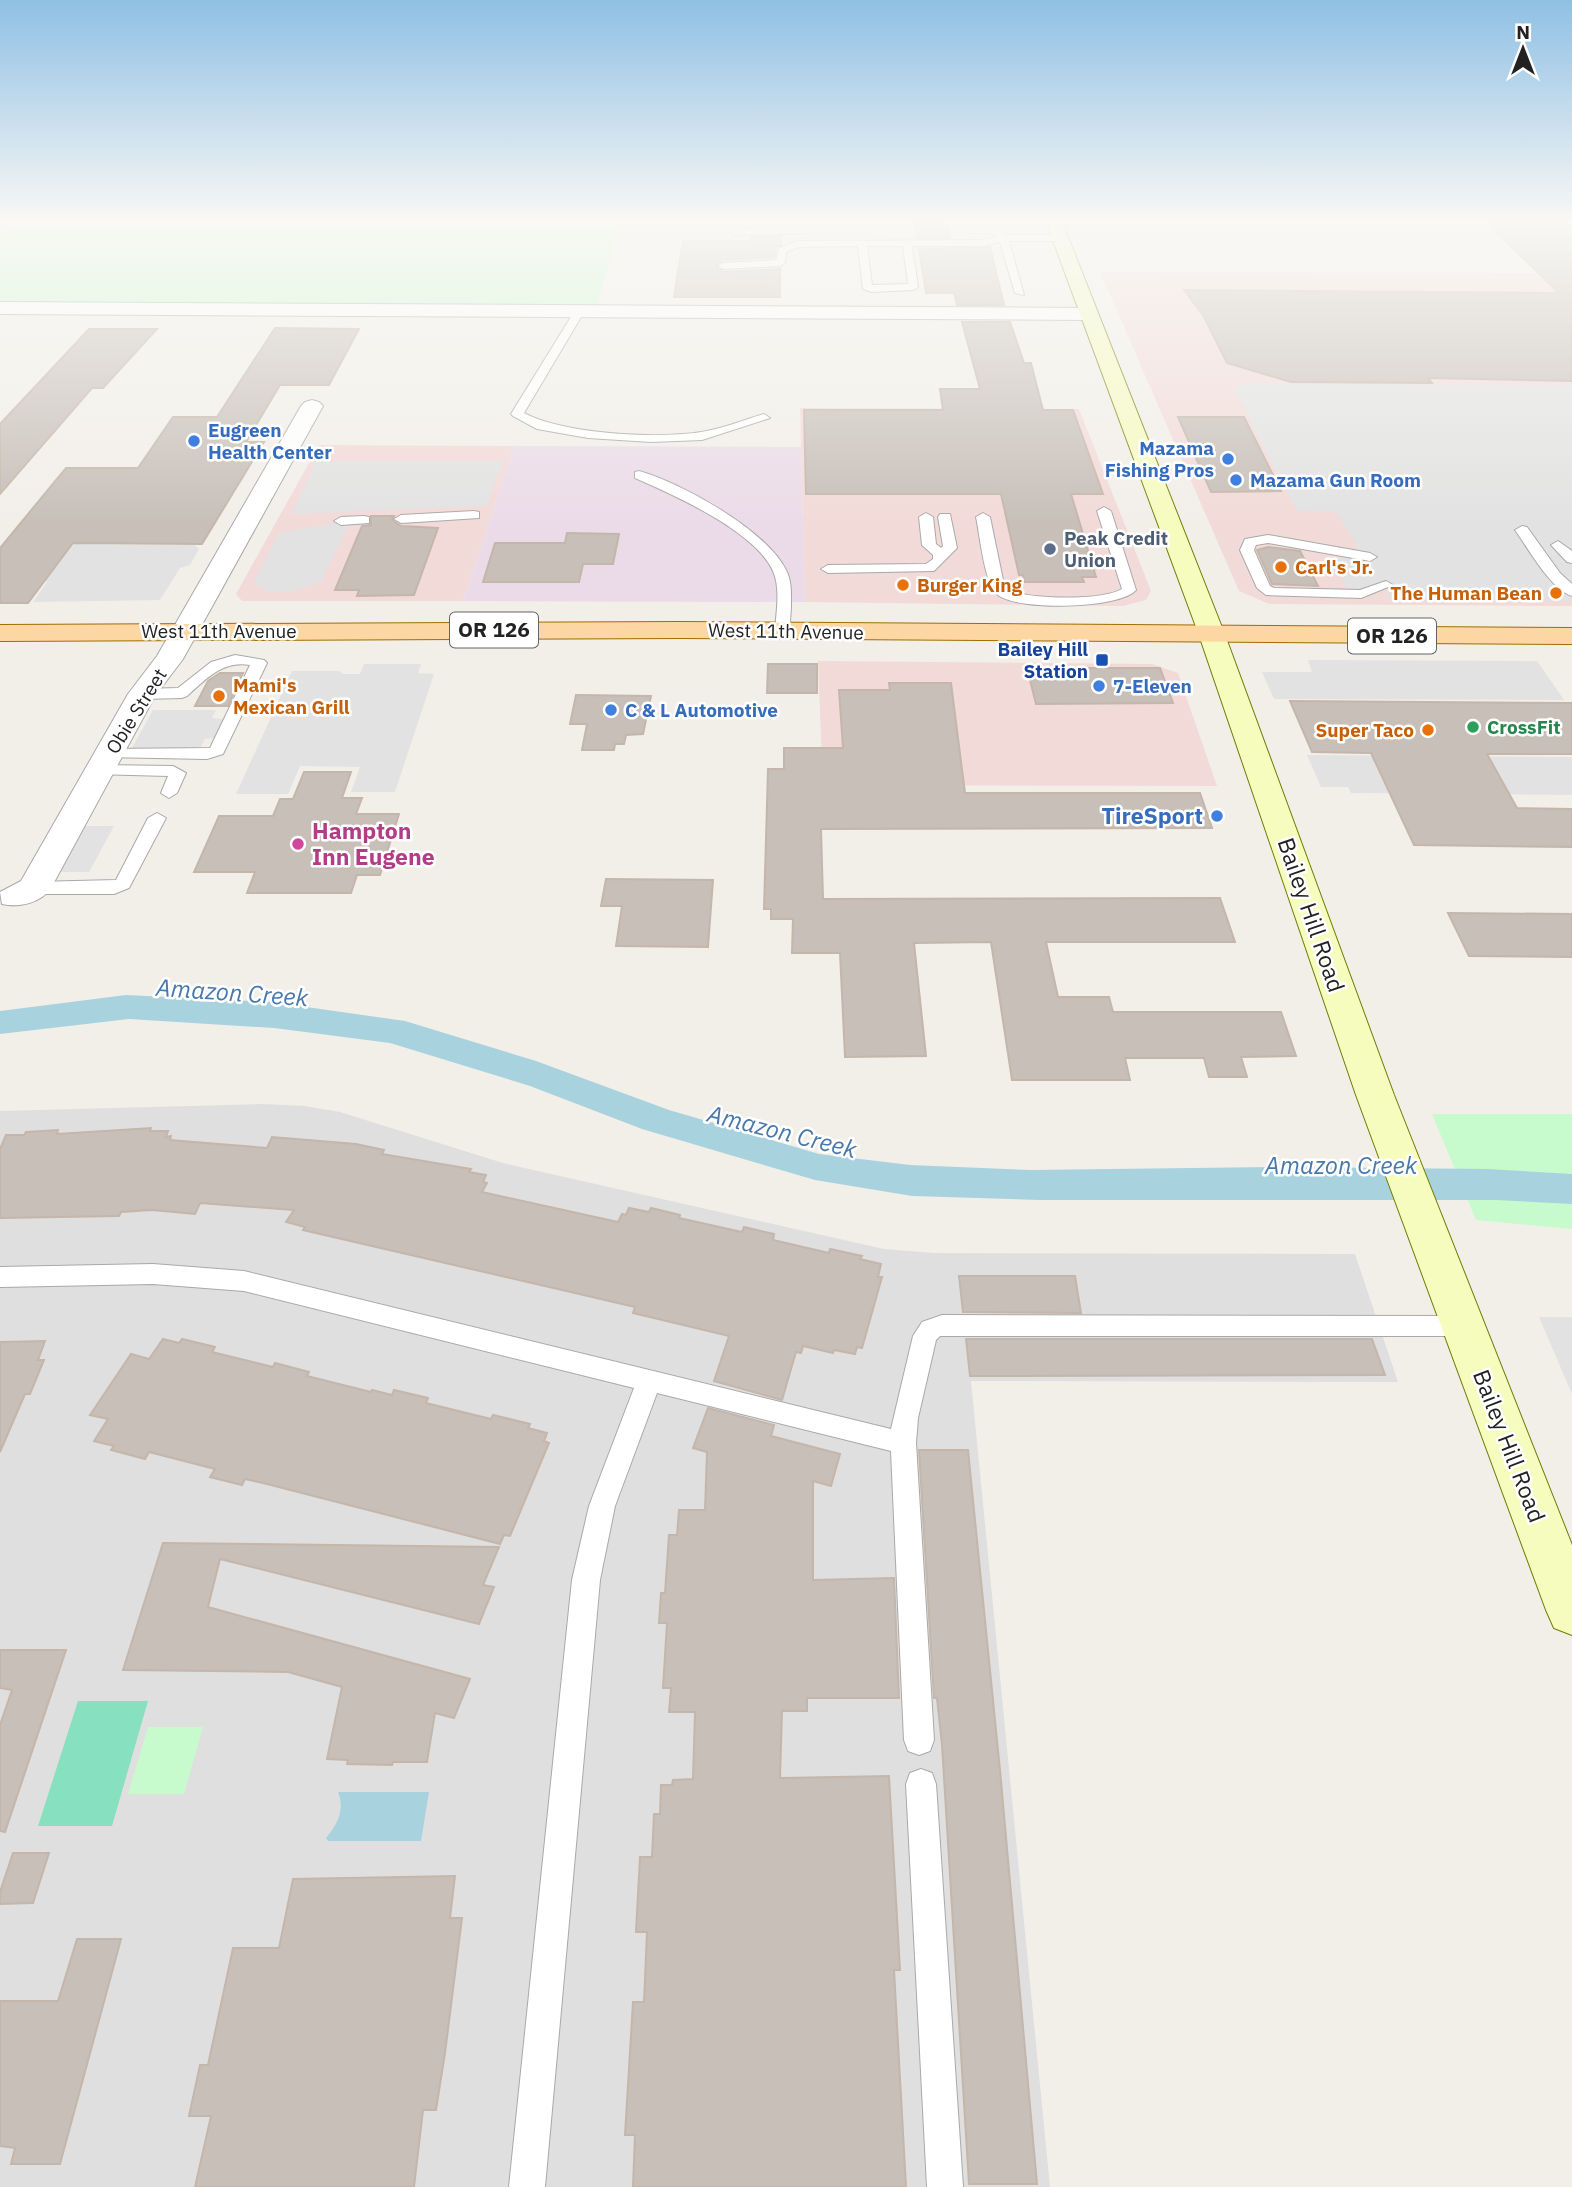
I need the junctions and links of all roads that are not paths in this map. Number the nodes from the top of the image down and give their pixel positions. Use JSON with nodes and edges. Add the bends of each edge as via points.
{"nodes":[{"id":1,"x":573,"y":321,"type":"edge"},
{"id":2,"x":1091,"y":321,"type":"edge"},
{"id":3,"x":312,"y":406,"type":"dead end"},
{"id":4,"x":764,"y":418,"type":"dead end"},
{"id":5,"x":639,"y":475,"type":"dead end"},
{"id":6,"x":1104,"y":512,"type":"dead end"},
{"id":7,"x":474,"y":515,"type":"dead end"},
{"id":8,"x":926,"y":517,"type":"dead end"},
{"id":9,"x":945,"y":517,"type":"dead end"},
{"id":10,"x":983,"y":517,"type":"dead end"},
{"id":11,"x":401,"y":519,"type":"dead end"},
{"id":12,"x":365,"y":520,"type":"dead end"},
{"id":13,"x":341,"y":521,"type":"dead end"},
{"id":14,"x":1522,"y":530,"type":"dead end"},
{"id":15,"x":1558,"y":545,"type":"dead end"},
{"id":16,"x":940,"y":554,"type":"junction"},
{"id":17,"x":1370,"y":557,"type":"dead end"},
{"id":18,"x":1572,"y":559,"type":"edge"},
{"id":19,"x":828,"y":569,"type":"dead end"},
{"id":20,"x":1387,"y":585,"type":"dead end"},
{"id":21,"x":1572,"y":592,"type":"edge"},
{"id":22,"x":185,"y":630,"type":"junction"},
{"id":23,"x":782,"y":631,"type":"junction"},
{"id":24,"x":0,"y":633,"type":"edge"},
{"id":25,"x":1212,"y":635,"type":"junction"},
{"id":26,"x":1572,"y":636,"type":"edge"},
{"id":27,"x":142,"y":694,"type":"junction"},
{"id":28,"x":105,"y":762,"type":"junction"},
{"id":29,"x":169,"y":793,"type":"dead end"},
{"id":30,"x":157,"y":818,"type":"dead end"},
{"id":31,"x":24,"y":892,"type":"joint"},
{"id":32,"x":0,"y":1277,"type":"edge"},
{"id":33,"x":1462,"y":1326,"type":"junction"},
{"id":34,"x":649,"y":1382,"type":"junction"},
{"id":35,"x":903,"y":1443,"type":"junction"},
{"id":36,"x":1572,"y":1610,"type":"edge"},
{"id":37,"x":919,"y":1740,"type":"dead end"},
{"id":38,"x":921,"y":1784,"type":"dead end"},
{"id":39,"x":527,"y":2187,"type":"edge"},
{"id":40,"x":945,"y":2187,"type":"edge"}],
"edges":[{"from":1,"to":4,"type":"lane","via":[[517,414],[537,425],[651,438],[702,436]]},
{"from":2,"to":25,"type":"street","name":"Bailey Hill Road"},
{"from":3,"to":22,"type":"street","name":"Obie Street"},
{"from":5,"to":23,"type":"lane","via":[[682,492],[762,546],[780,572]]},
{"from":6,"to":10,"type":"lane","via":[[1129,590],[1102,599],[1007,595],[996,580]]},
{"from":7,"to":11,"type":"lane"},
{"from":8,"to":16,"type":"lane","via":[[929,545]]},
{"from":9,"to":16,"type":"lane","via":[[950,548]]},
{"from":12,"to":13,"type":"lane"},
{"from":14,"to":21,"type":"lane"},
{"from":15,"to":18,"type":"lane"},
{"from":16,"to":19,"type":"lane","via":[[936,564],[920,569]]},
{"from":17,"to":20,"type":"lane","via":[[1268,540],[1250,542],[1247,550],[1264,588],[1278,594],[1361,594]]},
{"from":22,"to":23,"type":"main road","name":"West 11th Avenue","number":"OR 126"},
{"from":22,"to":24,"type":"main road","name":"West 11th Avenue","number":"OR 126"},
{"from":22,"to":27,"type":"street","name":"Obie Street"},
{"from":23,"to":25,"type":"main road","name":"West 11th Avenue","number":"OR 126"},
{"from":25,"to":26,"type":"main road","name":"West 11th Avenue","number":"OR 126"},
{"from":25,"to":33,"type":"street","name":"Bailey Hill Road"},
{"from":27,"to":28,"type":"street","name":"Obie Street"},
{"from":27,"to":28,"type":"lane","via":[[179,694],[220,662],[259,663],[217,751]]},
{"from":28,"to":29,"type":"lane","via":[[173,771],[177,773]]},
{"from":28,"to":31,"type":"street","name":"Obie Street"},
{"from":30,"to":31,"type":"lane","via":[[123,884]]},
{"from":32,"to":34,"type":"lane","via":[[154,1272],[244,1281]]},
{"from":33,"to":35,"type":"lane","via":[[942,1325],[925,1336]]},
{"from":33,"to":36,"type":"street","name":"Bailey Hill Road"},
{"from":34,"to":35,"type":"lane"},
{"from":34,"to":39,"type":"lane","via":[[602,1506],[586,1580]]},
{"from":35,"to":37,"type":"lane"},
{"from":38,"to":40,"type":"lane"}]}
